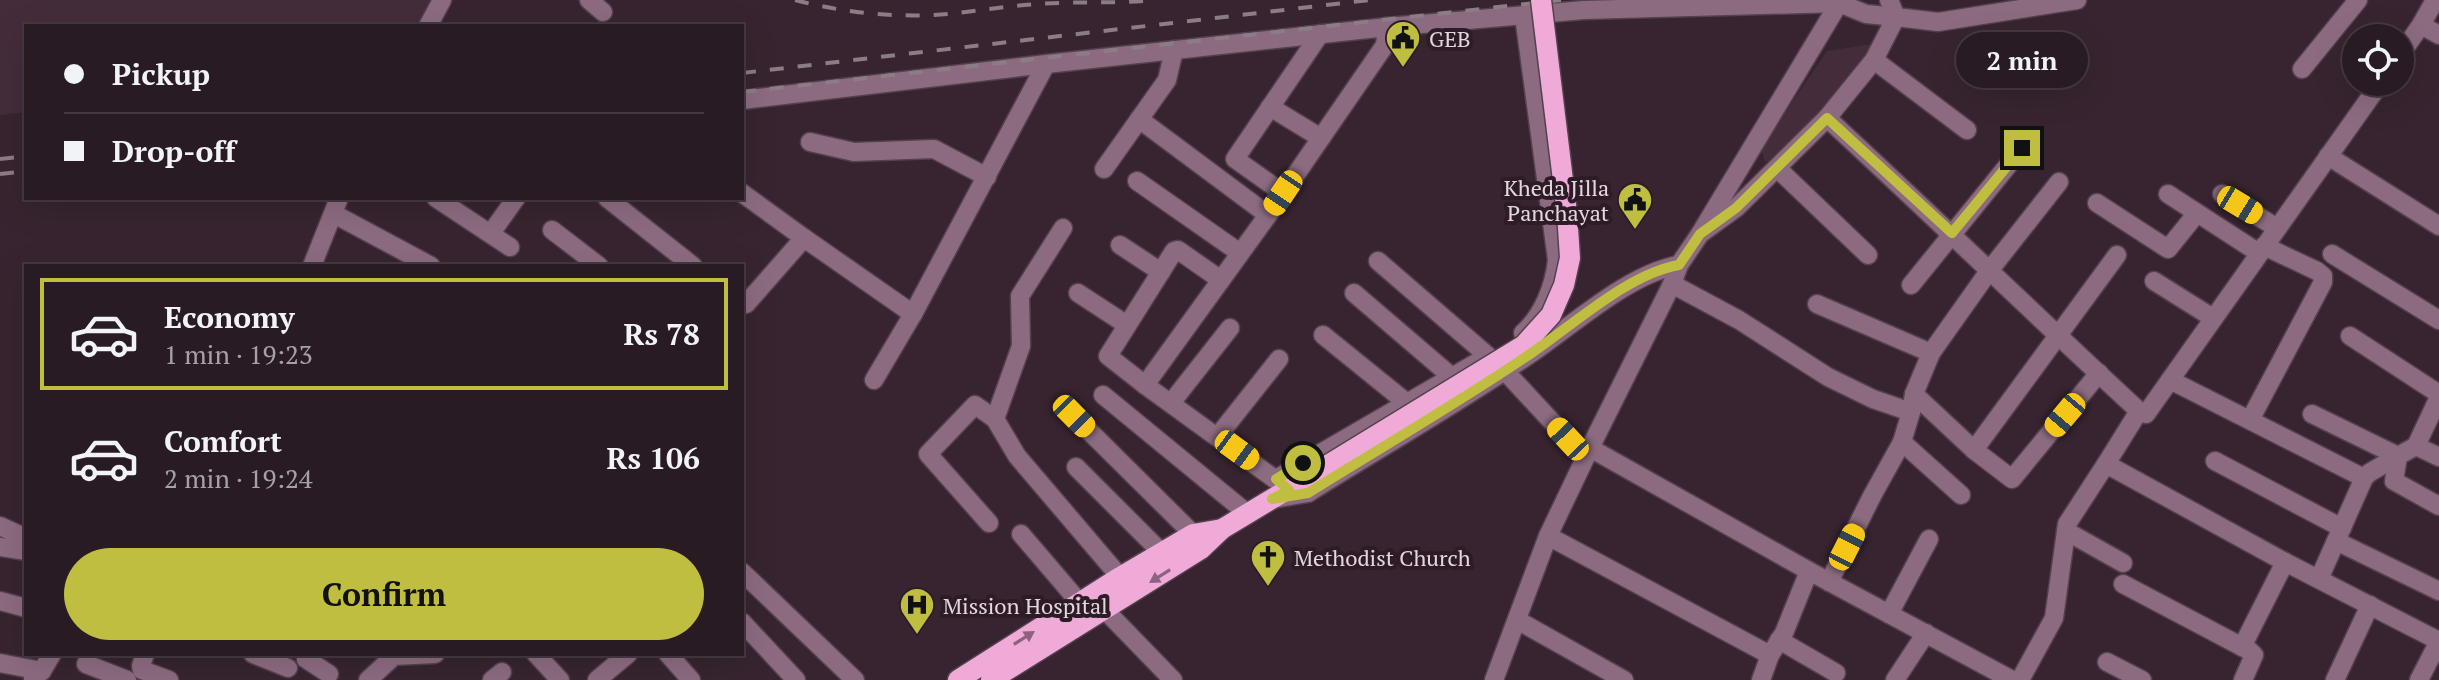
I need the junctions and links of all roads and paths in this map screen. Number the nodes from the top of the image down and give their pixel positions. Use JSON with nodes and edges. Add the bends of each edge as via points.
{"nodes":[{"id":1,"x":442,"y":0,"type":"edge"},
{"id":2,"x":1541,"y":0,"type":"edge"},
{"id":3,"x":2077,"y":0,"type":"edge"},
{"id":4,"x":2358,"y":0,"type":"edge"},
{"id":5,"x":2435,"y":0,"type":"edge"},
{"id":6,"x":1842,"y":2,"type":"edge"},
{"id":7,"x":1893,"y":9,"type":"edge"},
{"id":8,"x":1524,"y":16,"type":"junction"},
{"id":9,"x":429,"y":24,"type":"edge"},
{"id":10,"x":2421,"y":25,"type":"junction"},
{"id":11,"x":1387,"y":27,"type":"junction"},
{"id":12,"x":1320,"y":34,"type":"junction"},
{"id":13,"x":2414,"y":35,"type":"edge"},
{"id":14,"x":2439,"y":35,"type":"edge"},
{"id":15,"x":1174,"y":50,"type":"junction"},
{"id":16,"x":1874,"y":60,"type":"junction"},
{"id":17,"x":1046,"y":64,"type":"junction"},
{"id":18,"x":2302,"y":69,"type":"dead end"},
{"id":19,"x":2371,"y":96,"type":"edge"},
{"id":20,"x":744,"y":100,"type":"edge"},
{"id":21,"x":1270,"y":107,"type":"junction"},
{"id":22,"x":1827,"y":118,"type":"junction"},
{"id":23,"x":1139,"y":119,"type":"junction"},
{"id":24,"x":1967,"y":130,"type":"dead end"},
{"id":25,"x":1321,"y":138,"type":"junction"},
{"id":26,"x":810,"y":142,"type":"dead end"},
{"id":27,"x":2022,"y":148,"type":"dead end"},
{"id":28,"x":2328,"y":156,"type":"junction"},
{"id":29,"x":1777,"y":168,"type":"junction"},
{"id":30,"x":1104,"y":169,"type":"dead end"},
{"id":31,"x":987,"y":177,"type":"junction"},
{"id":32,"x":1137,"y":181,"type":"dead end"},
{"id":33,"x":2059,"y":182,"type":"dead end"},
{"id":34,"x":1283,"y":193,"type":"junction"},
{"id":35,"x":744,"y":194,"type":"edge"},
{"id":36,"x":2168,"y":194,"type":"dead end"},
{"id":37,"x":2222,"y":194,"type":"dead end"},
{"id":38,"x":444,"y":200,"type":"edge"},
{"id":39,"x":515,"y":200,"type":"edge"},
{"id":40,"x":610,"y":200,"type":"edge"},
{"id":41,"x":2097,"y":203,"type":"dead end"},
{"id":42,"x":336,"y":206,"type":"edge"},
{"id":43,"x":2197,"y":213,"type":"junction"},
{"id":44,"x":1268,"y":215,"type":"junction"},
{"id":45,"x":2439,"y":226,"type":"edge"},
{"id":46,"x":1063,"y":228,"type":"dead end"},
{"id":47,"x":2277,"y":228,"type":"junction"},
{"id":48,"x":552,"y":230,"type":"dead end"},
{"id":49,"x":491,"y":233,"type":"junction"},
{"id":50,"x":1952,"y":233,"type":"junction"},
{"id":51,"x":1700,"y":234,"type":"junction"},
{"id":52,"x":804,"y":238,"type":"junction"},
{"id":53,"x":1120,"y":245,"type":"dead end"},
{"id":54,"x":510,"y":247,"type":"dead end"},
{"id":55,"x":2262,"y":250,"type":"junction"},
{"id":56,"x":1240,"y":253,"type":"junction"},
{"id":57,"x":2332,"y":254,"type":"dead end"},
{"id":58,"x":1868,"y":255,"type":"dead end"},
{"id":59,"x":2117,"y":255,"type":"dead end"},
{"id":60,"x":1378,"y":261,"type":"dead end"},
{"id":61,"x":313,"y":264,"type":"edge"},
{"id":62,"x":428,"y":264,"type":"edge"},
{"id":63,"x":596,"y":264,"type":"edge"},
{"id":64,"x":690,"y":264,"type":"edge"},
{"id":65,"x":1679,"y":265,"type":"junction"},
{"id":66,"x":1989,"y":271,"type":"junction"},
{"id":67,"x":1161,"y":272,"type":"junction"},
{"id":68,"x":1221,"y":280,"type":"junction"},
{"id":69,"x":2154,"y":281,"type":"dead end"},
{"id":70,"x":1672,"y":284,"type":"junction"},
{"id":71,"x":1911,"y":285,"type":"dead end"},
{"id":72,"x":1078,"y":293,"type":"dead end"},
{"id":73,"x":1354,"y":293,"type":"dead end"},
{"id":74,"x":744,"y":302,"type":"edge"},
{"id":75,"x":1817,"y":304,"type":"dead end"},
{"id":76,"x":913,"y":314,"type":"junction"},
{"id":77,"x":2213,"y":318,"type":"junction"},
{"id":78,"x":2439,"y":320,"type":"edge"},
{"id":79,"x":1127,"y":325,"type":"junction"},
{"id":80,"x":1230,"y":328,"type":"dead end"},
{"id":81,"x":1323,"y":335,"type":"dead end"},
{"id":82,"x":2350,"y":336,"type":"dead end"},
{"id":83,"x":2059,"y":337,"type":"junction"},
{"id":84,"x":1931,"y":353,"type":"junction"},
{"id":85,"x":1488,"y":356,"type":"junction"},
{"id":86,"x":1279,"y":359,"type":"dead end"},
{"id":87,"x":1504,"y":370,"type":"junction"},
{"id":88,"x":2099,"y":373,"type":"junction"},
{"id":89,"x":1452,"y":377,"type":"junction"},
{"id":90,"x":874,"y":380,"type":"dead end"},
{"id":91,"x":2170,"y":380,"type":"junction"},
{"id":92,"x":1145,"y":385,"type":"junction"},
{"id":93,"x":1103,"y":395,"type":"dead end"},
{"id":94,"x":2439,"y":396,"type":"edge"},
{"id":95,"x":1171,"y":403,"type":"junction"},
{"id":96,"x":1407,"y":403,"type":"junction"},
{"id":97,"x":1912,"y":403,"type":"junction"},
{"id":98,"x":2139,"y":411,"type":"junction"},
{"id":99,"x":2312,"y":414,"type":"dead end"},
{"id":100,"x":1074,"y":416,"type":"dead end"},
{"id":101,"x":995,"y":419,"type":"junction"},
{"id":102,"x":2250,"y":420,"type":"junction"},
{"id":103,"x":1218,"y":436,"type":"junction"},
{"id":104,"x":1568,"y":439,"type":"dead end"},
{"id":105,"x":1902,"y":442,"type":"junction"},
{"id":106,"x":2416,"y":446,"type":"junction"},
{"id":107,"x":1590,"y":448,"type":"junction"},
{"id":108,"x":1974,"y":450,"type":"junction"},
{"id":109,"x":2398,"y":456,"type":"junction"},
{"id":110,"x":2439,"y":457,"type":"edge"},
{"id":111,"x":2215,"y":461,"type":"dead end"},
{"id":112,"x":2106,"y":464,"type":"junction"},
{"id":113,"x":1076,"y":467,"type":"dead end"},
{"id":114,"x":2364,"y":478,"type":"junction"},
{"id":115,"x":1283,"y":488,"type":"junction"},
{"id":116,"x":1961,"y":495,"type":"dead end"},
{"id":117,"x":2439,"y":506,"type":"edge"},
{"id":118,"x":1248,"y":514,"type":"junction"},
{"id":119,"x":989,"y":523,"type":"dead end"},
{"id":120,"x":0,"y":526,"type":"edge"},
{"id":121,"x":1222,"y":529,"type":"junction"},
{"id":122,"x":2066,"y":531,"type":"junction"},
{"id":123,"x":1021,"y":534,"type":"dead end"},
{"id":124,"x":1193,"y":534,"type":"junction"},
{"id":125,"x":2339,"y":534,"type":"junction"},
{"id":126,"x":1548,"y":536,"type":"junction"},
{"id":127,"x":24,"y":537,"type":"edge"},
{"id":128,"x":1929,"y":539,"type":"dead end"},
{"id":129,"x":0,"y":547,"type":"edge"},
{"id":130,"x":24,"y":551,"type":"edge"},
{"id":131,"x":1162,"y":553,"type":"junction"},
{"id":132,"x":2285,"y":562,"type":"junction"},
{"id":133,"x":2123,"y":563,"type":"dead end"},
{"id":134,"x":1809,"y":571,"type":"junction"},
{"id":135,"x":744,"y":574,"type":"edge"},
{"id":136,"x":1120,"y":577,"type":"junction"},
{"id":137,"x":2319,"y":579,"type":"junction"},
{"id":138,"x":1829,"y":582,"type":"junction"},
{"id":139,"x":2123,"y":584,"type":"dead end"},
{"id":140,"x":2439,"y":591,"type":"edge"},
{"id":141,"x":0,"y":601,"type":"edge"},
{"id":142,"x":1080,"y":603,"type":"junction"},
{"id":143,"x":2370,"y":605,"type":"junction"},
{"id":144,"x":24,"y":607,"type":"edge"},
{"id":145,"x":1105,"y":610,"type":"junction"},
{"id":146,"x":1889,"y":614,"type":"junction"},
{"id":147,"x":1517,"y":620,"type":"junction"},
{"id":148,"x":744,"y":624,"type":"edge"},
{"id":149,"x":1926,"y":633,"type":"junction"},
{"id":150,"x":2439,"y":641,"type":"edge"},
{"id":151,"x":2242,"y":647,"type":"junction"},
{"id":152,"x":1775,"y":648,"type":"junction"},
{"id":153,"x":50,"y":656,"type":"edge"},
{"id":154,"x":140,"y":656,"type":"edge"},
{"id":155,"x":258,"y":656,"type":"edge"},
{"id":156,"x":307,"y":656,"type":"edge"},
{"id":157,"x":394,"y":656,"type":"edge"},
{"id":158,"x":538,"y":656,"type":"edge"},
{"id":159,"x":625,"y":656,"type":"edge"},
{"id":160,"x":670,"y":656,"type":"edge"},
{"id":161,"x":2107,"y":662,"type":"dead end"},
{"id":162,"x":0,"y":663,"type":"edge"},
{"id":163,"x":85,"y":666,"type":"edge"},
{"id":164,"x":288,"y":668,"type":"dead end"},
{"id":165,"x":1836,"y":673,"type":"dead end"},
{"id":166,"x":329,"y":674,"type":"dead end"},
{"id":167,"x":36,"y":675,"type":"edge"},
{"id":168,"x":127,"y":680,"type":"edge"},
{"id":169,"x":169,"y":680,"type":"edge"},
{"id":170,"x":368,"y":680,"type":"edge"},
{"id":171,"x":560,"y":680,"type":"edge"},
{"id":172,"x":597,"y":680,"type":"edge"},
{"id":173,"x":691,"y":680,"type":"edge"},
{"id":174,"x":796,"y":680,"type":"edge"},
{"id":175,"x":855,"y":680,"type":"edge"},
{"id":176,"x":958,"y":680,"type":"edge"},
{"id":177,"x":991,"y":680,"type":"edge"},
{"id":178,"x":1173,"y":680,"type":"edge"},
{"id":179,"x":1494,"y":680,"type":"edge"},
{"id":180,"x":1624,"y":680,"type":"edge"},
{"id":181,"x":1761,"y":680,"type":"edge"},
{"id":182,"x":1895,"y":680,"type":"edge"},
{"id":183,"x":2012,"y":680,"type":"edge"},
{"id":184,"x":2020,"y":680,"type":"edge"},
{"id":185,"x":2142,"y":680,"type":"edge"},
{"id":186,"x":2243,"y":680,"type":"edge"},
{"id":187,"x":2335,"y":680,"type":"edge"},
{"id":188,"x":2419,"y":680,"type":"edge"}],
"edges":[{"from":1,"to":9,"type":"street"},
{"from":2,"to":115,"type":"main road","bridge":true,"via":[[1570,258],[1551,315],[1524,345]]},
{"from":3,"to":7,"type":"street","via":[[1938,22]]},
{"from":4,"to":18,"type":"street"},
{"from":5,"to":10,"type":"street"},
{"from":6,"to":7,"type":"street","via":[[1866,14]]},
{"from":6,"to":8,"type":"street"},
{"from":6,"to":51,"type":"street"},
{"from":7,"to":16,"type":"street"},
{"from":8,"to":11,"type":"street"},
{"from":8,"to":85,"type":"street","via":[[1556,274],[1529,328]]},
{"from":10,"to":13,"type":"street"},
{"from":10,"to":14,"type":"street"},
{"from":11,"to":12,"type":"street"},
{"from":11,"to":25,"type":"street","via":[[1385,45]]},
{"from":12,"to":15,"type":"street"},
{"from":12,"to":21,"type":"street"},
{"from":15,"to":17,"type":"street"},
{"from":15,"to":23,"type":"street","via":[[1167,80]]},
{"from":16,"to":22,"type":"street"},
{"from":16,"to":24,"type":"street"},
{"from":17,"to":20,"type":"street"},
{"from":17,"to":31,"type":"street"},
{"from":19,"to":28,"type":"street"},
{"from":21,"to":25,"type":"street"},
{"from":21,"to":34,"type":"street","via":[[1235,159]]},
{"from":22,"to":29,"type":"street"},
{"from":22,"to":50,"type":"street"},
{"from":23,"to":30,"type":"street"},
{"from":23,"to":44,"type":"street"},
{"from":25,"to":34,"type":"street"},
{"from":26,"to":31,"type":"street","via":[[854,152],[934,149]]},
{"from":27,"to":50,"type":"street"},
{"from":28,"to":45,"type":"street"},
{"from":28,"to":47,"type":"street"},
{"from":29,"to":51,"type":"street"},
{"from":29,"to":58,"type":"street"},
{"from":31,"to":76,"type":"street"},
{"from":32,"to":56,"type":"street"},
{"from":33,"to":66,"type":"street"},
{"from":34,"to":44,"type":"street"},
{"from":35,"to":52,"type":"street"},
{"from":36,"to":43,"type":"street"},
{"from":37,"to":47,"type":"street"},
{"from":38,"to":49,"type":"street"},
{"from":39,"to":49,"type":"street"},
{"from":40,"to":64,"type":"street"},
{"from":41,"to":43,"type":"street","via":[[2168,249]]},
{"from":42,"to":61,"type":"street"},
{"from":42,"to":62,"type":"street"},
{"from":43,"to":55,"type":"street"},
{"from":44,"to":56,"type":"street"},
{"from":46,"to":101,"type":"street","via":[[1020,296],[1021,346]]},
{"from":47,"to":55,"type":"street"},
{"from":48,"to":63,"type":"street"},
{"from":49,"to":54,"type":"street"},
{"from":50,"to":66,"type":"street"},
{"from":50,"to":71,"type":"street"},
{"from":51,"to":65,"type":"street"},
{"from":52,"to":74,"type":"street"},
{"from":52,"to":76,"type":"street"},
{"from":53,"to":67,"type":"street"},
{"from":55,"to":77,"type":"street"},
{"from":55,"to":102,"type":"street","via":[[2317,271],[2323,282]]},
{"from":56,"to":68,"type":"street"},
{"from":57,"to":78,"type":"street"},
{"from":59,"to":83,"type":"street"},
{"from":60,"to":85,"type":"street"},
{"from":65,"to":70,"type":"street"},
{"from":65,"to":87,"type":"street","via":[[1660,268],[1583,314]]},
{"from":66,"to":83,"type":"street"},
{"from":66,"to":84,"type":"street"},
{"from":67,"to":68,"type":"street","via":[[1176,250]]},
{"from":67,"to":79,"type":"street"},
{"from":68,"to":92,"type":"street"},
{"from":69,"to":77,"type":"street"},
{"from":70,"to":97,"type":"street","via":[[1828,377],[1873,399]]},
{"from":70,"to":107,"type":"street"},
{"from":72,"to":79,"type":"street"},
{"from":73,"to":89,"type":"street"},
{"from":75,"to":84,"type":"street"},
{"from":76,"to":90,"type":"street"},
{"from":77,"to":91,"type":"street"},
{"from":79,"to":92,"type":"street","via":[[1108,356]]},
{"from":80,"to":95,"type":"street"},
{"from":81,"to":96,"type":"street"},
{"from":82,"to":94,"type":"street"},
{"from":83,"to":88,"type":"street"},
{"from":83,"to":108,"type":"street"},
{"from":84,"to":97,"type":"street"},
{"from":85,"to":89,"type":"street"},
{"from":86,"to":103,"type":"street"},
{"from":87,"to":104,"type":"street"},
{"from":87,"to":115,"type":"street","via":[[1308,493]]},
{"from":88,"to":98,"type":"street"},
{"from":88,"to":108,"type":"street","via":[[2012,479]]},
{"from":89,"to":96,"type":"street"},
{"from":91,"to":98,"type":"street","via":[[2146,414]]},
{"from":91,"to":102,"type":"street"},
{"from":92,"to":95,"type":"street"},
{"from":93,"to":118,"type":"street"},
{"from":94,"to":106,"type":"street"},
{"from":95,"to":103,"type":"street"},
{"from":96,"to":115,"type":"street"},
{"from":97,"to":105,"type":"street"},
{"from":97,"to":108,"type":"street"},
{"from":98,"to":112,"type":"street"},
{"from":99,"to":109,"type":"street"},
{"from":100,"to":124,"type":"street"},
{"from":101,"to":119,"type":"street","via":[[972,406],[928,454]]},
{"from":101,"to":136,"type":"street","via":[[1017,456]]},
{"from":102,"to":114,"type":"street"},
{"from":103,"to":115,"type":"street"},
{"from":105,"to":116,"type":"street"},
{"from":105,"to":138,"type":"street"},
{"from":106,"to":109,"type":"street"},
{"from":106,"to":110,"type":"street"},
{"from":107,"to":126,"type":"street"},
{"from":107,"to":134,"type":"street"},
{"from":109,"to":114,"type":"street"},
{"from":109,"to":117,"type":"street","via":[[2396,483]]},
{"from":111,"to":125,"type":"street"},
{"from":112,"to":122,"type":"street"},
{"from":112,"to":132,"type":"street"},
{"from":113,"to":131,"type":"street"},
{"from":114,"to":125,"type":"street"},
{"from":115,"to":118,"type":"main road"},
{"from":118,"to":121,"type":"main road"},
{"from":120,"to":127,"type":"street"},
{"from":121,"to":124,"type":"main road"},
{"from":121,"to":145,"type":"main road","one_way":true,"via":[[1201,549]]},
{"from":122,"to":133,"type":"street"},
{"from":122,"to":184,"type":"street","via":[[2054,618]]},
{"from":123,"to":142,"type":"street"},
{"from":124,"to":131,"type":"main road"},
{"from":125,"to":137,"type":"street"},
{"from":125,"to":140,"type":"street"},
{"from":126,"to":147,"type":"street"},
{"from":126,"to":152,"type":"street"},
{"from":128,"to":146,"type":"street"},
{"from":129,"to":130,"type":"street"},
{"from":131,"to":136,"type":"main road"},
{"from":132,"to":137,"type":"street"},
{"from":132,"to":151,"type":"street"},
{"from":134,"to":138,"type":"street"},
{"from":134,"to":152,"type":"street"},
{"from":135,"to":175,"type":"street"},
{"from":136,"to":142,"type":"main road"},
{"from":137,"to":143,"type":"street"},
{"from":138,"to":146,"type":"street"},
{"from":139,"to":151,"type":"street"},
{"from":141,"to":144,"type":"street"},
{"from":176,"to":142,"type":"main road","one_way":true},
{"from":143,"to":150,"type":"street"},
{"from":143,"to":187,"type":"street"},
{"from":145,"to":177,"type":"main road"},
{"from":145,"to":178,"type":"street"},
{"from":146,"to":149,"type":"street"},
{"from":147,"to":179,"type":"street"},
{"from":147,"to":180,"type":"street"},
{"from":148,"to":174,"type":"street"},
{"from":149,"to":182,"type":"street"},
{"from":149,"to":183,"type":"street"},
{"from":150,"to":188,"type":"street"},
{"from":151,"to":186,"type":"street","via":[[2254,655]]},
{"from":152,"to":165,"type":"street"},
{"from":152,"to":181,"type":"street"},
{"from":153,"to":167,"type":"street"},
{"from":154,"to":169,"type":"street","via":[[142,670]]},
{"from":155,"to":164,"type":"street"},
{"from":156,"to":166,"type":"street"},
{"from":157,"to":170,"type":"street"},
{"from":158,"to":171,"type":"street"},
{"from":159,"to":172,"type":"street"},
{"from":160,"to":173,"type":"street"},
{"from":161,"to":185,"type":"street"},
{"from":162,"to":167,"type":"street"},
{"from":163,"to":168,"type":"street"}]}
